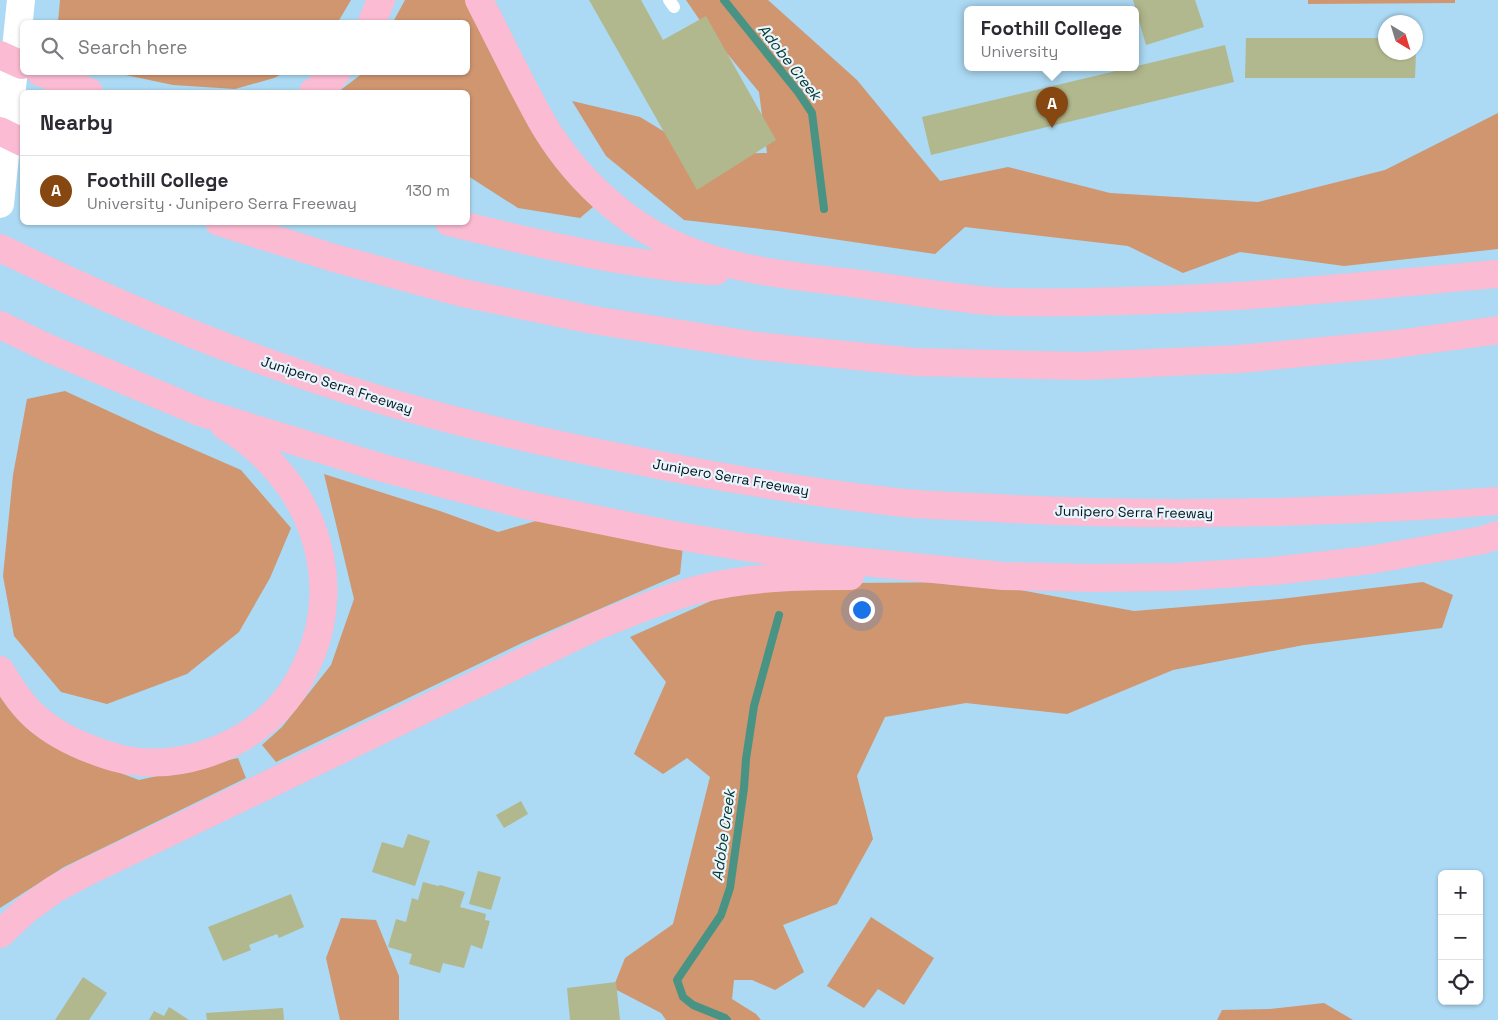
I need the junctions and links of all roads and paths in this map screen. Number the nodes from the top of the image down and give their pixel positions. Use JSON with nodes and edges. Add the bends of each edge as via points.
{"nodes":[{"id":1,"x":21,"y":0,"type":"edge"},
{"id":2,"x":381,"y":0,"type":"edge"},
{"id":3,"x":480,"y":0,"type":"edge"},
{"id":4,"x":373,"y":20,"type":"edge"},
{"id":5,"x":0,"y":55,"type":"edge"},
{"id":6,"x":20,"y":64,"type":"edge"},
{"id":7,"x":47,"y":75,"type":"edge"},
{"id":8,"x":334,"y":75,"type":"edge"},
{"id":9,"x":80,"y":90,"type":"edge"},
{"id":10,"x":317,"y":90,"type":"edge"},
{"id":11,"x":0,"y":131,"type":"edge"},
{"id":12,"x":20,"y":141,"type":"edge"},
{"id":13,"x":0,"y":204,"type":"edge"},
{"id":14,"x":229,"y":225,"type":"edge"},
{"id":15,"x":461,"y":225,"type":"edge"},
{"id":16,"x":0,"y":248,"type":"edge"},
{"id":17,"x":777,"y":274,"type":"junction"},
{"id":18,"x":1498,"y":274,"type":"edge"},
{"id":19,"x":0,"y":325,"type":"edge"},
{"id":20,"x":1498,"y":330,"type":"edge"},
{"id":21,"x":200,"y":412,"type":"junction"},
{"id":22,"x":1498,"y":501,"type":"edge"},
{"id":23,"x":1498,"y":535,"type":"edge"},
{"id":24,"x":1003,"y":576,"type":"junction"},
{"id":25,"x":0,"y":670,"type":"edge"},
{"id":26,"x":0,"y":934,"type":"edge"}],
"edges":[{"from":1,"to":13,"type":"main road"},
{"from":2,"to":4,"type":"highway"},
{"from":3,"to":17,"type":"highway","via":[[551,137],[573,167],[597,191],[657,237],[690,253]]},
{"from":5,"to":6,"type":"highway"},
{"from":7,"to":9,"type":"highway"},
{"from":8,"to":10,"type":"highway"},
{"from":11,"to":12,"type":"highway"},
{"from":14,"to":20,"type":"highway","via":[[463,293],[593,320],[757,346],[915,362],[1083,366],[1239,359],[1396,344]]},
{"from":15,"to":17,"type":"highway","via":[[597,255],[685,270]]},
{"from":16,"to":22,"type":"highway","name":"Junipero Serra Freeway","via":[[175,328],[293,372],[426,413],[562,446],[729,479],[898,503],[1070,513],[1240,513]]},
{"from":17,"to":18,"type":"highway","via":[[991,301],[1072,302],[1262,295]]},
{"from":19,"to":21,"type":"highway"},
{"from":21,"to":24,"type":"highway","via":[[449,486],[624,526],[824,558]]},
{"from":21,"to":25,"type":"highway","via":[[238,434],[278,471],[308,517],[318,547],[324,581],[322,615],[314,649],[280,707],[254,731],[226,747],[195,758],[132,761],[77,744],[52,730],[31,713]]},
{"from":23,"to":24,"type":"highway","via":[[1370,560],[1273,571],[1176,577]]},
{"from":24,"to":26,"type":"highway","via":[[758,579],[700,589],[648,605],[599,625],[87,872],[55,889]]}]}
